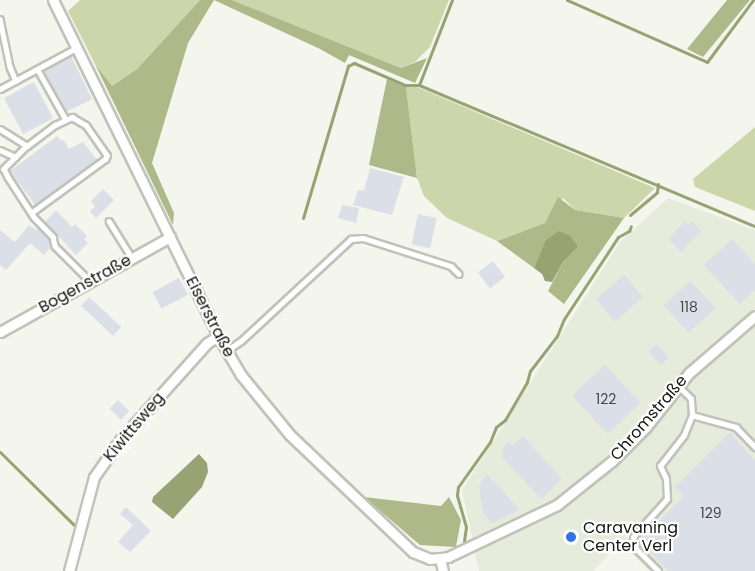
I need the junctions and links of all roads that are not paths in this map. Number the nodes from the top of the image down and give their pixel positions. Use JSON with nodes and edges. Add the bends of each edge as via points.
{"nodes":[{"id":1,"x":52,"y":0,"type":"edge"},
{"id":2,"x":0,"y":19,"type":"edge"},
{"id":3,"x":76,"y":48,"type":"junction"},
{"id":4,"x":38,"y":70,"type":"junction"},
{"id":5,"x":16,"y":81,"type":"junction"},
{"id":6,"x":0,"y":89,"type":"edge"},
{"id":7,"x":65,"y":118,"type":"junction"},
{"id":8,"x":0,"y":129,"type":"edge"},
{"id":9,"x":27,"y":146,"type":"junction"},
{"id":10,"x":0,"y":150,"type":"edge"},
{"id":11,"x":16,"y":157,"type":"junction"},
{"id":12,"x":32,"y":213,"type":"junction"},
{"id":13,"x":109,"y":221,"type":"dead end"},
{"id":14,"x":170,"y":237,"type":"junction"},
{"id":15,"x":132,"y":258,"type":"junction"},
{"id":16,"x":459,"y":274,"type":"dead end"},
{"id":17,"x":91,"y":281,"type":"junction"},
{"id":18,"x":755,"y":316,"type":"edge"},
{"id":19,"x":0,"y":332,"type":"edge"},
{"id":20,"x":218,"y":336,"type":"junction"},
{"id":21,"x":226,"y":351,"type":"junction"},
{"id":22,"x":678,"y":386,"type":"junction"},
{"id":23,"x":692,"y":415,"type":"junction"},
{"id":24,"x":755,"y":447,"type":"edge"},
{"id":25,"x":440,"y":559,"type":"junction"},
{"id":26,"x":69,"y":571,"type":"edge"},
{"id":27,"x":443,"y":571,"type":"edge"},
{"id":28,"x":658,"y":571,"type":"edge"}],
"edges":[{"from":1,"to":3,"type":"street","name":"Eiserstraße"},
{"from":2,"to":5,"type":"lane"},
{"from":3,"to":4,"type":"lane"},
{"from":3,"to":14,"type":"street","name":"Eiserstraße"},
{"from":4,"to":5,"type":"lane"},
{"from":4,"to":7,"type":"lane"},
{"from":5,"to":6,"type":"lane"},
{"from":7,"to":9,"type":"lane"},
{"from":7,"to":12,"type":"lane","via":[[78,119],[86,125],[106,159]]},
{"from":8,"to":9,"type":"lane"},
{"from":9,"to":11,"type":"lane"},
{"from":10,"to":11,"type":"lane"},
{"from":11,"to":12,"type":"lane","via":[[4,169]]},
{"from":12,"to":17,"type":"lane","via":[[56,246]]},
{"from":13,"to":15,"type":"lane"},
{"from":14,"to":15,"type":"street","name":"Bogenstraße"},
{"from":14,"to":20,"type":"street","name":"Eiserstraße"},
{"from":15,"to":17,"type":"street","name":"Bogenstraße"},
{"from":16,"to":21,"type":"lane","via":[[451,266],[363,238],[351,238]]},
{"from":17,"to":19,"type":"street","name":"Bogenstraße"},
{"from":18,"to":22,"type":"street","name":"Chromstraße"},
{"from":20,"to":21,"type":"street","name":"Eiserstraße"},
{"from":20,"to":26,"type":"street","name":"Kiwittsweg","via":[[207,343],[120,440],[94,477]]},
{"from":21,"to":25,"type":"street","name":"Eiserstraße","via":[[261,404],[290,435],[413,552]]},
{"from":22,"to":23,"type":"lane","via":[[691,399]]},
{"from":22,"to":25,"type":"street","name":"Chromstraße","via":[[646,427],[588,483],[540,514]]},
{"from":23,"to":24,"type":"lane","via":[[736,427]]},
{"from":23,"to":28,"type":"lane","via":[[684,435],[660,466],[666,479],[667,499],[633,537],[636,549]]},
{"from":25,"to":27,"type":"street"}]}
